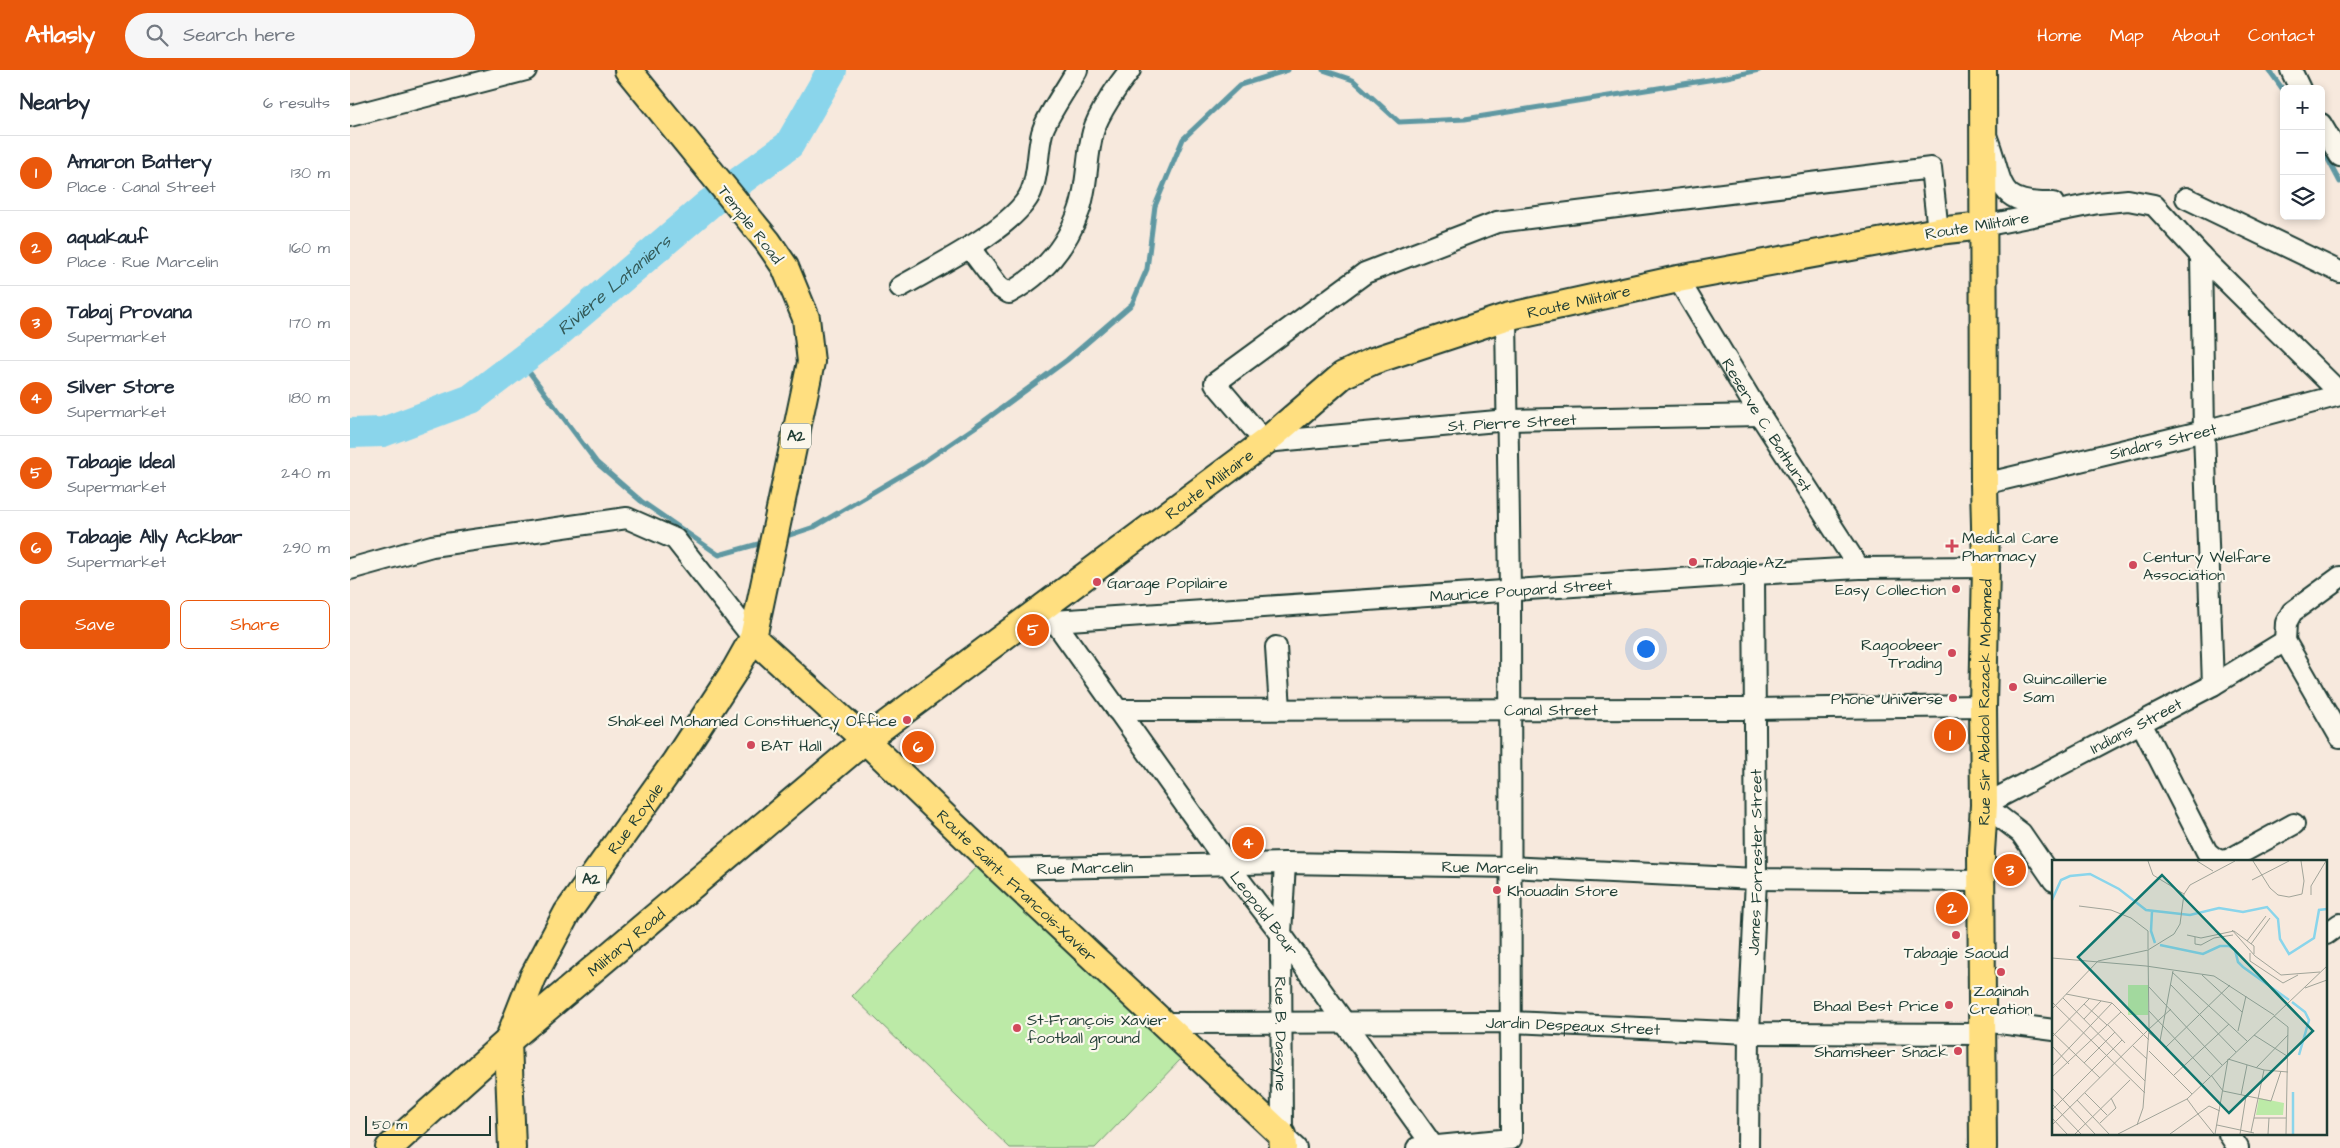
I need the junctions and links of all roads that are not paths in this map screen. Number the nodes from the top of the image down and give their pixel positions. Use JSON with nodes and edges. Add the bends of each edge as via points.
{"nodes":[{"id":1,"x":526,"y":70,"type":"edge"},
{"id":2,"x":628,"y":70,"type":"edge"},
{"id":3,"x":1077,"y":70,"type":"edge"},
{"id":4,"x":1130,"y":70,"type":"edge"},
{"id":5,"x":1983,"y":70,"type":"edge"},
{"id":6,"x":2290,"y":70,"type":"edge"},
{"id":7,"x":2298,"y":85,"type":"edge"},
{"id":8,"x":350,"y":116,"type":"edge"},
{"id":9,"x":1982,"y":126,"type":"junction"},
{"id":10,"x":2325,"y":130,"type":"edge"},
{"id":11,"x":2340,"y":156,"type":"edge"},
{"id":12,"x":2186,"y":198,"type":"dead end"},
{"id":13,"x":2098,"y":204,"type":"junction"},
{"id":14,"x":1983,"y":226,"type":"junction"},
{"id":15,"x":1938,"y":231,"type":"junction"},
{"id":16,"x":969,"y":247,"type":"junction"},
{"id":17,"x":2201,"y":256,"type":"junction"},
{"id":18,"x":2340,"y":272,"type":"edge"},
{"id":19,"x":1678,"y":279,"type":"junction"},
{"id":20,"x":900,"y":288,"type":"dead end"},
{"id":21,"x":1506,"y":317,"type":"junction"},
{"id":22,"x":2340,"y":394,"type":"edge"},
{"id":23,"x":1760,"y":415,"type":"junction"},
{"id":24,"x":1508,"y":420,"type":"junction"},
{"id":25,"x":2204,"y":431,"type":"junction"},
{"id":26,"x":1265,"y":442,"type":"junction"},
{"id":27,"x":1984,"y":484,"type":"junction"},
{"id":28,"x":1986,"y":567,"type":"junction"},
{"id":29,"x":1859,"y":568,"type":"junction"},
{"id":30,"x":350,"y":569,"type":"edge"},
{"id":31,"x":1754,"y":574,"type":"junction"},
{"id":32,"x":2340,"y":577,"type":"edge"},
{"id":33,"x":1510,"y":591,"type":"junction"},
{"id":34,"x":1050,"y":614,"type":"junction"},
{"id":35,"x":753,"y":638,"type":"junction"},
{"id":36,"x":2286,"y":640,"type":"junction"},
{"id":37,"x":1276,"y":646,"type":"dead end"},
{"id":38,"x":2213,"y":685,"type":"junction"},
{"id":39,"x":1983,"y":706,"type":"junction"},
{"id":40,"x":1280,"y":709,"type":"junction"},
{"id":41,"x":1510,"y":709,"type":"junction"},
{"id":42,"x":1755,"y":709,"type":"junction"},
{"id":43,"x":1117,"y":710,"type":"junction"},
{"id":44,"x":2141,"y":723,"type":"junction"},
{"id":45,"x":2340,"y":737,"type":"edge"},
{"id":46,"x":865,"y":740,"type":"junction"},
{"id":47,"x":1984,"y":805,"type":"junction"},
{"id":48,"x":2294,"y":824,"type":"dead end"},
{"id":49,"x":2216,"y":860,"type":"edge"},
{"id":50,"x":2233,"y":860,"type":"edge"},
{"id":51,"x":1285,"y":863,"type":"junction"},
{"id":52,"x":1228,"y":864,"type":"junction"},
{"id":53,"x":1510,"y":867,"type":"junction"},
{"id":54,"x":999,"y":870,"type":"junction"},
{"id":55,"x":2052,"y":878,"type":"edge"},
{"id":56,"x":1756,"y":879,"type":"junction"},
{"id":57,"x":1982,"y":881,"type":"junction"},
{"id":58,"x":1281,"y":934,"type":"junction"},
{"id":59,"x":1282,"y":1021,"type":"junction"},
{"id":60,"x":1342,"y":1021,"type":"junction"},
{"id":61,"x":1164,"y":1022,"type":"junction"},
{"id":62,"x":1510,"y":1022,"type":"junction"},
{"id":63,"x":1983,"y":1027,"type":"junction"},
{"id":64,"x":2052,"y":1030,"type":"edge"},
{"id":65,"x":1749,"y":1034,"type":"junction"},
{"id":66,"x":508,"y":1041,"type":"junction"},
{"id":67,"x":2230,"y":1136,"type":"edge"},
{"id":68,"x":1287,"y":1144,"type":"edge"},
{"id":69,"x":1425,"y":1147,"type":"edge"},
{"id":70,"x":389,"y":1148,"type":"edge"},
{"id":71,"x":512,"y":1148,"type":"edge"},
{"id":72,"x":1748,"y":1148,"type":"edge"},
{"id":73,"x":1983,"y":1148,"type":"edge"},
{"id":74,"x":2238,"y":1148,"type":"edge"}],
"edges":[{"from":1,"to":8,"type":"street"},
{"from":2,"to":35,"type":"main road","name":"Temple Road","number":"A2","via":[[768,242],[785,267],[806,318],[811,362]]},
{"from":3,"to":16,"type":"street","via":[[1042,131],[1030,193],[1014,215]]},
{"from":4,"to":16,"type":"street","via":[[1093,130],[1080,210],[1056,255],[1028,282],[1009,292],[999,288]]},
{"from":5,"to":9,"type":"main road","name":"Rue Sir Abdool Razack Mohamed"},
{"from":6,"to":7,"type":"street"},
{"from":9,"to":13,"type":"street","via":[[2002,186],[2012,198],[2027,204]]},
{"from":9,"to":14,"type":"main road","name":"Rue Sir Abdool Razack Mohamed"},
{"from":10,"to":11,"type":"street"},
{"from":12,"to":18,"type":"street"},
{"from":13,"to":14,"type":"street","name":"Route Militaire"},
{"from":13,"to":17,"type":"street","name":"Route Militaire","via":[[2128,200],[2154,205]]},
{"from":14,"to":15,"type":"main road","name":"Route Militaire"},
{"from":14,"to":27,"type":"main road","name":"Rue Sir Abdool Razack Mohamed"},
{"from":15,"to":19,"type":"main road","name":"Route Militaire"},
{"from":15,"to":26,"type":"street","via":[[1931,168],[1498,222],[1366,273],[1215,383]]},
{"from":16,"to":20,"type":"street"},
{"from":17,"to":22,"type":"street","name":"Route Militaire"},
{"from":17,"to":25,"type":"street"},
{"from":19,"to":21,"type":"main road","name":"Route Militaire"},
{"from":19,"to":23,"type":"street","name":"Reserve C. Bathurst"},
{"from":21,"to":24,"type":"street"},
{"from":21,"to":26,"type":"main road","name":"Route Militaire","via":[[1373,361],[1343,375]]},
{"from":22,"to":25,"type":"street","name":"Sindars Street"},
{"from":23,"to":24,"type":"street","name":"St. Pierre Street"},
{"from":23,"to":29,"type":"street","name":"Reserve C. Bathurst"},
{"from":24,"to":26,"type":"street","name":"St. Pierre Street"},
{"from":24,"to":33,"type":"street"},
{"from":25,"to":27,"type":"street","name":"Sindars Street"},
{"from":25,"to":38,"type":"street"},
{"from":26,"to":34,"type":"main road","name":"Route Militaire"},
{"from":27,"to":28,"type":"main road","name":"Rue Sir Abdool Razack Mohamed"},
{"from":28,"to":29,"type":"street","name":"Maurice Poupard Street"},
{"from":28,"to":39,"type":"main road","name":"Rue Sir Abdool Razack Mohamed"},
{"from":29,"to":31,"type":"street","name":"Maurice Poupard Street"},
{"from":30,"to":35,"type":"street","via":[[432,546],[627,518],[675,539]]},
{"from":31,"to":33,"type":"street","name":"Maurice Poupard Street"},
{"from":31,"to":42,"type":"street","name":"James Forrester Street"},
{"from":32,"to":36,"type":"street","via":[[2292,612],[2286,623]]},
{"from":33,"to":34,"type":"street","name":"Maurice Poupard Street"},
{"from":33,"to":41,"type":"street"},
{"from":34,"to":43,"type":"street","name":"Leopold Bour"},
{"from":34,"to":46,"type":"main road","name":"Route Militaire"},
{"from":35,"to":46,"type":"main road","name":"Route Saint- Francois-Xavier"},
{"from":35,"to":66,"type":"main road","name":"Rue Royale","number":"A2","via":[[675,762],[567,913],[533,977]]},
{"from":36,"to":38,"type":"street","name":"Indians Street"},
{"from":36,"to":45,"type":"street"},
{"from":37,"to":40,"type":"street"},
{"from":38,"to":44,"type":"street","name":"Indians Street"},
{"from":39,"to":42,"type":"street","name":"Canal Street"},
{"from":39,"to":47,"type":"main road","name":"Rue Sir Abdool Razack Mohamed"},
{"from":40,"to":41,"type":"street","name":"Canal Street"},
{"from":40,"to":43,"type":"street","name":"Canal Street"},
{"from":41,"to":42,"type":"street","name":"Canal Street"},
{"from":41,"to":53,"type":"street"},
{"from":42,"to":56,"type":"street","name":"James Forrester Street"},
{"from":43,"to":52,"type":"street","name":"Leopold Bour"},
{"from":44,"to":47,"type":"street","name":"Indians Street"},
{"from":44,"to":49,"type":"street","via":[[2207,852]]},
{"from":46,"to":54,"type":"main road","name":"Route Saint- Francois-Xavier"},
{"from":46,"to":66,"type":"main road","name":"Military Road"},
{"from":47,"to":55,"type":"street","via":[[2021,832]]},
{"from":47,"to":57,"type":"main road","name":"Rue Sir Abdool Razack Mohamed"},
{"from":48,"to":50,"type":"street"},
{"from":51,"to":52,"type":"street","name":"Rue Marcelin"},
{"from":51,"to":53,"type":"street","name":"Rue Marcelin"},
{"from":51,"to":58,"type":"street","name":"Rue B. Dassyne"},
{"from":52,"to":54,"type":"street","name":"Rue Marcelin"},
{"from":52,"to":58,"type":"street","name":"Leopold Bour"},
{"from":53,"to":56,"type":"street","name":"Rue Marcelin"},
{"from":53,"to":62,"type":"street"},
{"from":54,"to":61,"type":"main road","name":"Route Saint- Francois-Xavier"},
{"from":56,"to":57,"type":"street","name":"Rue Marcelin"},
{"from":56,"to":65,"type":"street","name":"James Forrester Street"},
{"from":57,"to":63,"type":"main road","name":"Rue Sir Abdool Razack Mohamed"},
{"from":58,"to":59,"type":"street","name":"Rue B. Dassyne"},
{"from":58,"to":60,"type":"street","name":"Leopold Bour"},
{"from":59,"to":60,"type":"street","name":"Jardin Despeaux Street"},
{"from":59,"to":61,"type":"street","name":"Jardin Despeaux Street"},
{"from":59,"to":68,"type":"street","name":"Rue B. Dassyne"},
{"from":60,"to":62,"type":"street","name":"Jardin Despeaux Street"},
{"from":60,"to":69,"type":"street","name":"Leopold Bour"},
{"from":61,"to":68,"type":"main road","name":"Route Saint- Francois-Xavier"},
{"from":62,"to":65,"type":"street","name":"Jardin Despeaux Street"},
{"from":62,"to":69,"type":"street","via":[[1510,1139]]},
{"from":63,"to":64,"type":"street","name":"Jardin Despeaux Street"},
{"from":63,"to":65,"type":"street","name":"Jardin Despeaux Street"},
{"from":63,"to":73,"type":"main road","name":"Rue Sir Abdool Razack Mohamed"},
{"from":65,"to":72,"type":"street","name":"James Forrester Street"},
{"from":66,"to":70,"type":"main road","name":"Military Road"},
{"from":66,"to":71,"type":"main road","name":"Rue Royale","number":"A2"},
{"from":67,"to":74,"type":"street"}]}
